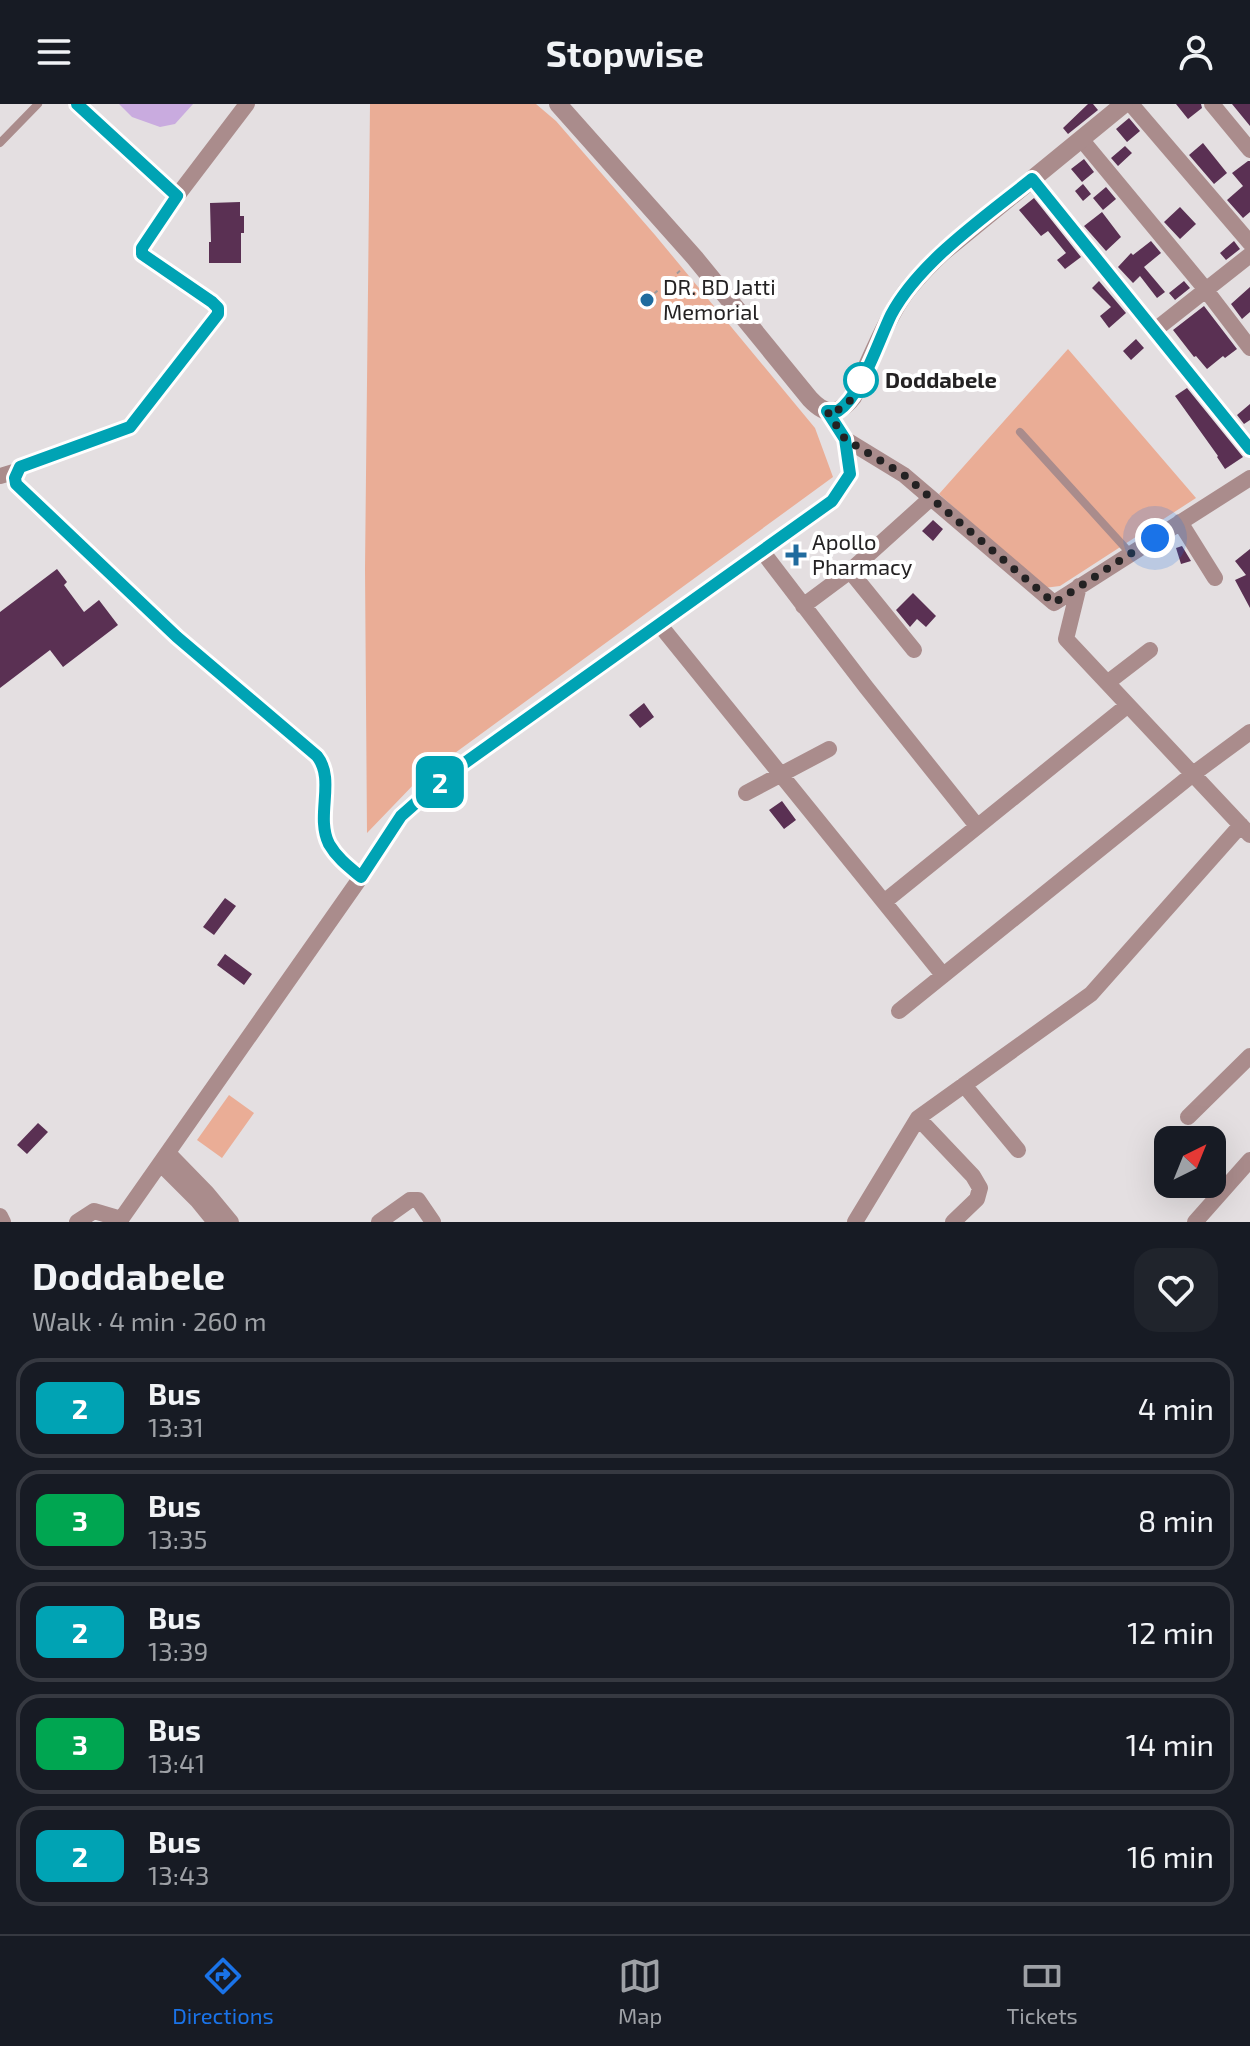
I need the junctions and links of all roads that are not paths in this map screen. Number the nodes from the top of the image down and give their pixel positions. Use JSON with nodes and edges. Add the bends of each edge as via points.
{"nodes":[{"id":1,"x":38,"y":104,"type":"edge"},
{"id":2,"x":77,"y":104,"type":"edge"},
{"id":3,"x":247,"y":104,"type":"edge"},
{"id":4,"x":558,"y":104,"type":"edge"},
{"id":5,"x":1124,"y":104,"type":"edge"},
{"id":6,"x":1131,"y":104,"type":"edge"},
{"id":7,"x":1212,"y":104,"type":"edge"},
{"id":8,"x":1081,"y":139,"type":"junction"},
{"id":9,"x":0,"y":143,"type":"edge"},
{"id":10,"x":1250,"y":150,"type":"edge"},
{"id":11,"x":1032,"y":179,"type":"junction"},
{"id":12,"x":177,"y":196,"type":"junction"},
{"id":13,"x":1250,"y":243,"type":"edge"},
{"id":14,"x":1250,"y":255,"type":"edge"},
{"id":15,"x":1206,"y":290,"type":"junction"},
{"id":16,"x":1155,"y":330,"type":"junction"},
{"id":17,"x":1250,"y":348,"type":"edge"},
{"id":18,"x":827,"y":411,"type":"junction"},
{"id":19,"x":1020,"y":432,"type":"dead end"},
{"id":20,"x":845,"y":439,"type":"junction"},
{"id":21,"x":1250,"y":449,"type":"edge"},
{"id":22,"x":17,"y":471,"type":"junction"},
{"id":23,"x":0,"y":476,"type":"edge"},
{"id":24,"x":1249,"y":480,"type":"edge"},
{"id":25,"x":931,"y":498,"type":"junction"},
{"id":26,"x":1180,"y":522,"type":"junction"},
{"id":27,"x":762,"y":551,"type":"junction"},
{"id":28,"x":1130,"y":553,"type":"junction"},
{"id":29,"x":850,"y":571,"type":"junction"},
{"id":30,"x":1215,"y":578,"type":"dead end"},
{"id":31,"x":1079,"y":586,"type":"junction"},
{"id":32,"x":803,"y":606,"type":"junction"},
{"id":33,"x":659,"y":624,"type":"junction"},
{"id":34,"x":914,"y":650,"type":"dead end"},
{"id":35,"x":1150,"y":650,"type":"dead end"},
{"id":36,"x":1107,"y":683,"type":"junction"},
{"id":37,"x":1128,"y":705,"type":"junction"},
{"id":38,"x":1250,"y":732,"type":"edge"},
{"id":39,"x":829,"y":749,"type":"dead end"},
{"id":40,"x":781,"y":774,"type":"junction"},
{"id":41,"x":1193,"y":774,"type":"junction"},
{"id":42,"x":746,"y":793,"type":"dead end"},
{"id":43,"x":977,"y":826,"type":"junction"},
{"id":44,"x":1245,"y":830,"type":"edge"},
{"id":45,"x":361,"y":877,"type":"junction"},
{"id":46,"x":884,"y":902,"type":"junction"},
{"id":47,"x":943,"y":975,"type":"junction"},
{"id":48,"x":899,"y":1011,"type":"dead end"},
{"id":49,"x":1250,"y":1056,"type":"edge"},
{"id":50,"x":964,"y":1085,"type":"junction"},
{"id":51,"x":1188,"y":1117,"type":"dead end"},
{"id":52,"x":918,"y":1118,"type":"junction"},
{"id":53,"x":1018,"y":1150,"type":"dead end"},
{"id":54,"x":165,"y":1159,"type":"junction"},
{"id":55,"x":1250,"y":1160,"type":"edge"},
{"id":56,"x":0,"y":1216,"type":"edge"},
{"id":57,"x":120,"y":1221,"type":"edge"},
{"id":58,"x":3,"y":1222,"type":"edge"},
{"id":59,"x":77,"y":1222,"type":"edge"},
{"id":60,"x":215,"y":1222,"type":"edge"},
{"id":61,"x":231,"y":1222,"type":"edge"},
{"id":62,"x":379,"y":1222,"type":"edge"},
{"id":63,"x":433,"y":1222,"type":"edge"},
{"id":64,"x":855,"y":1222,"type":"edge"},
{"id":65,"x":953,"y":1222,"type":"edge"},
{"id":66,"x":1195,"y":1222,"type":"edge"}],
"edges":[{"from":1,"to":9,"type":"lane"},
{"from":2,"to":12,"type":"lane"},
{"from":3,"to":12,"type":"street"},
{"from":4,"to":18,"type":"street","via":[[695,258],[810,399]]},
{"from":5,"to":8,"type":"street"},
{"from":6,"to":13,"type":"street"},
{"from":7,"to":10,"type":"street"},
{"from":8,"to":11,"type":"street"},
{"from":8,"to":15,"type":"street"},
{"from":11,"to":16,"type":"street"},
{"from":11,"to":18,"type":"street","via":[[913,283],[890,317],[853,397],[838,411]]},
{"from":12,"to":22,"type":"street","via":[[142,254],[212,302],[218,314],[130,427]]},
{"from":14,"to":15,"type":"street"},
{"from":15,"to":16,"type":"street"},
{"from":15,"to":17,"type":"street"},
{"from":16,"to":21,"type":"street"},
{"from":18,"to":20,"type":"street"},
{"from":19,"to":28,"type":"lane"},
{"from":20,"to":25,"type":"street"},
{"from":20,"to":27,"type":"street","via":[[850,474],[832,501]]},
{"from":22,"to":23,"type":"street"},
{"from":22,"to":45,"type":"street","via":[[16,484],[120,583],[317,756],[325,768],[323,821],[328,843]]},
{"from":24,"to":26,"type":"street"},
{"from":25,"to":29,"type":"street"},
{"from":25,"to":31,"type":"street","via":[[1054,603]]},
{"from":26,"to":28,"type":"street"},
{"from":26,"to":30,"type":"street"},
{"from":27,"to":32,"type":"street"},
{"from":27,"to":33,"type":"street"},
{"from":28,"to":31,"type":"street"},
{"from":29,"to":32,"type":"street"},
{"from":29,"to":34,"type":"street"},
{"from":31,"to":36,"type":"street","via":[[1066,639]]},
{"from":32,"to":43,"type":"street"},
{"from":33,"to":40,"type":"street"},
{"from":33,"to":45,"type":"street","via":[[445,777],[401,816]]},
{"from":35,"to":36,"type":"street"},
{"from":36,"to":37,"type":"street"},
{"from":37,"to":41,"type":"street"},
{"from":37,"to":43,"type":"street"},
{"from":38,"to":41,"type":"street"},
{"from":39,"to":40,"type":"street"},
{"from":40,"to":42,"type":"street"},
{"from":40,"to":46,"type":"street"},
{"from":41,"to":44,"type":"street"},
{"from":41,"to":47,"type":"street"},
{"from":43,"to":46,"type":"street"},
{"from":44,"to":50,"type":"street","via":[[1091,994]]},
{"from":45,"to":54,"type":"street"},
{"from":46,"to":47,"type":"street"},
{"from":47,"to":48,"type":"street"},
{"from":49,"to":51,"type":"street"},
{"from":50,"to":52,"type":"street"},
{"from":50,"to":53,"type":"street"},
{"from":52,"to":64,"type":"street"},
{"from":52,"to":65,"type":"street","via":[[980,1188],[977,1199]]},
{"from":54,"to":57,"type":"street"},
{"from":54,"to":60,"type":"street"},
{"from":54,"to":61,"type":"street","via":[[207,1193]]},
{"from":55,"to":66,"type":"street"},
{"from":56,"to":58,"type":"street"},
{"from":57,"to":59,"type":"street","via":[[94,1211]]},
{"from":62,"to":63,"type":"street","via":[[410,1200],[418,1200]]}]}
